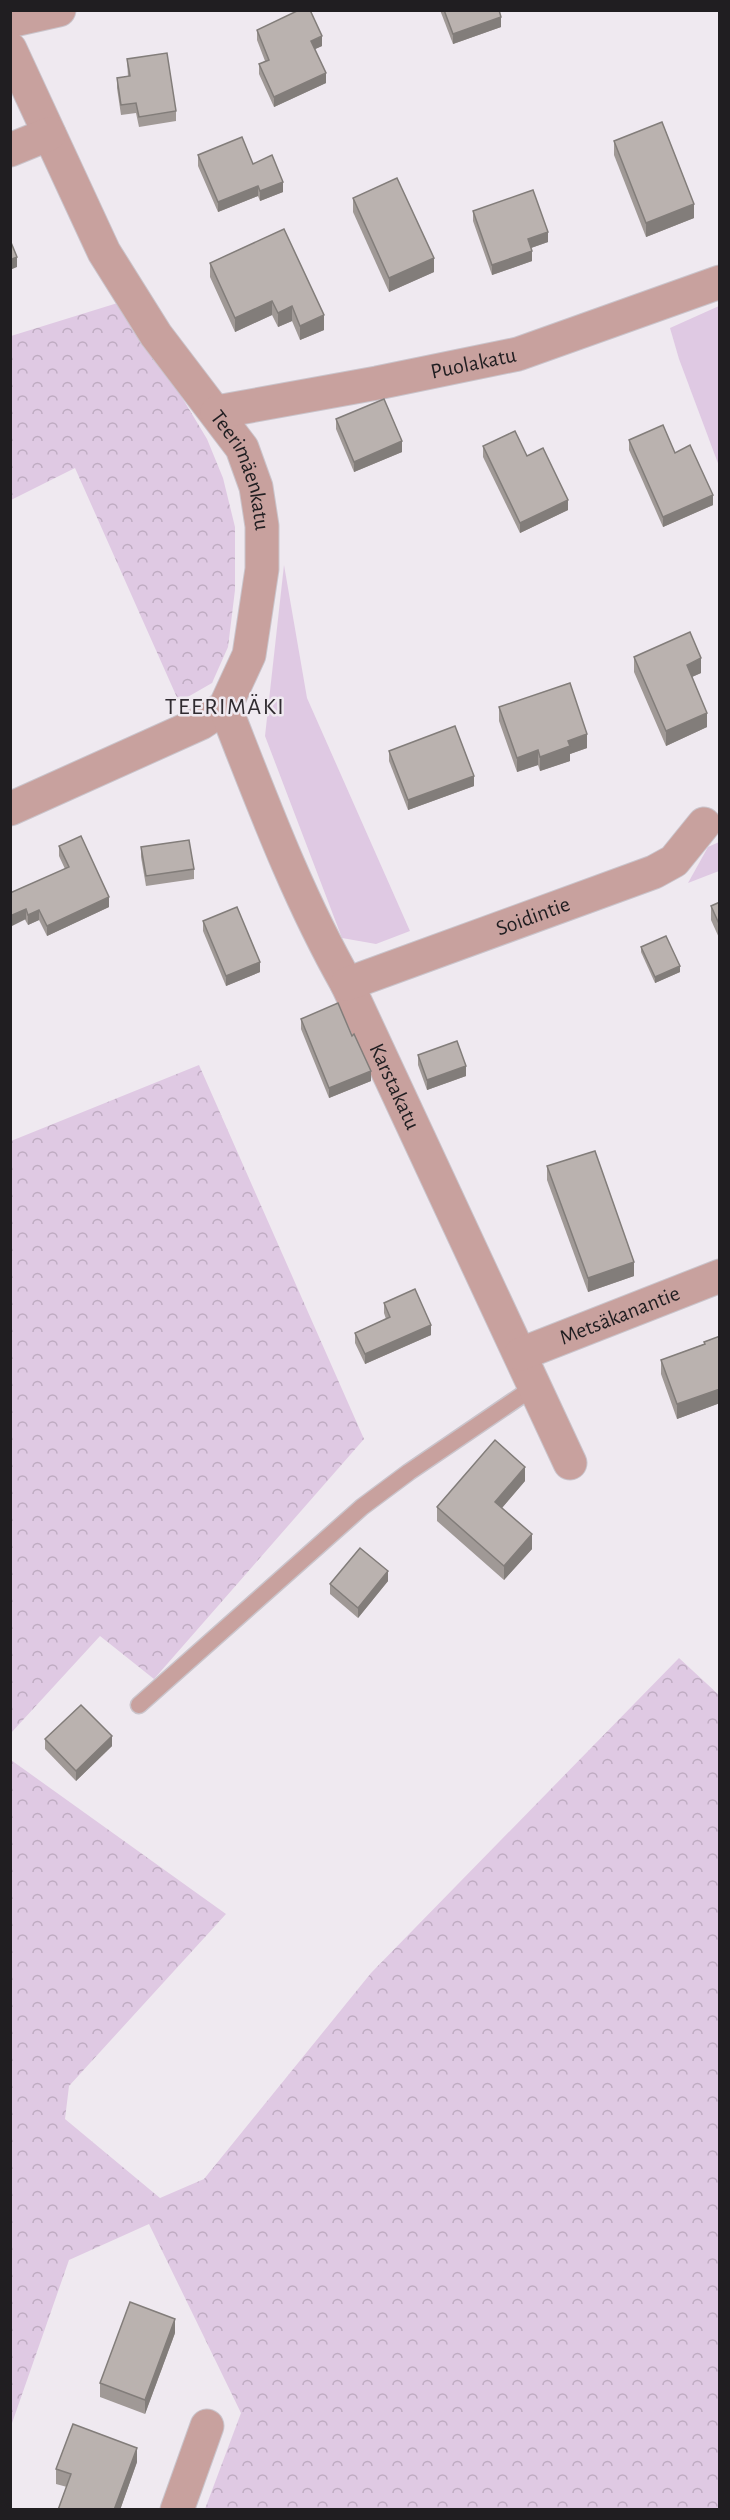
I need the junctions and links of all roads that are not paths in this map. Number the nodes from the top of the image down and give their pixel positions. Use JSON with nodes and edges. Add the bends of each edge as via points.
{"nodes":[{"id":1,"x":59,"y":10,"type":"edge"},
{"id":2,"x":10,"y":21,"type":"edge"},
{"id":3,"x":10,"y":49,"type":"edge"},
{"id":4,"x":50,"y":134,"type":"junction"},
{"id":5,"x":10,"y":150,"type":"edge"},
{"id":6,"x":720,"y":282,"type":"edge"},
{"id":7,"x":217,"y":412,"type":"junction"},
{"id":8,"x":225,"y":707,"type":"junction"},
{"id":9,"x":10,"y":809,"type":"edge"},
{"id":10,"x":704,"y":824,"type":"dead end"},
{"id":11,"x":347,"y":984,"type":"junction"},
{"id":12,"x":720,"y":1276,"type":"edge"},
{"id":13,"x":521,"y":1354,"type":"junction"},
{"id":14,"x":534,"y":1387,"type":"junction"},
{"id":15,"x":570,"y":1463,"type":"dead end"},
{"id":16,"x":139,"y":1705,"type":"dead end"},
{"id":17,"x":207,"y":2426,"type":"dead end"},
{"id":18,"x":177,"y":2510,"type":"edge"}],
"edges":[{"from":1,"to":2,"type":"street"},
{"from":3,"to":4,"type":"street","name":"Teerimäenkatu"},
{"from":4,"to":5,"type":"street"},
{"from":4,"to":7,"type":"street","name":"Teerimäenkatu","via":[[105,252],[129,293]]},
{"from":6,"to":7,"type":"street","name":"Puolakatu","via":[[518,354]]},
{"from":7,"to":8,"type":"street","name":"Teerimäenkatu","via":[[242,448],[256,487],[262,526],[262,569],[249,655]]},
{"from":8,"to":9,"type":"street","via":[[201,723]]},
{"from":8,"to":11,"type":"street","name":"Karstakatu","via":[[286,862],[317,931]]},
{"from":10,"to":11,"type":"street","name":"Soidintie","via":[[674,861],[654,872]]},
{"from":11,"to":13,"type":"street","name":"Karstakatu"},
{"from":12,"to":13,"type":"street","name":"Metsäkanantie"},
{"from":13,"to":14,"type":"street","name":"Karstakatu"},
{"from":14,"to":15,"type":"street","name":"Karstakatu"},
{"from":14,"to":16,"type":"lane","via":[[362,1507]]},
{"from":17,"to":18,"type":"street"}]}
